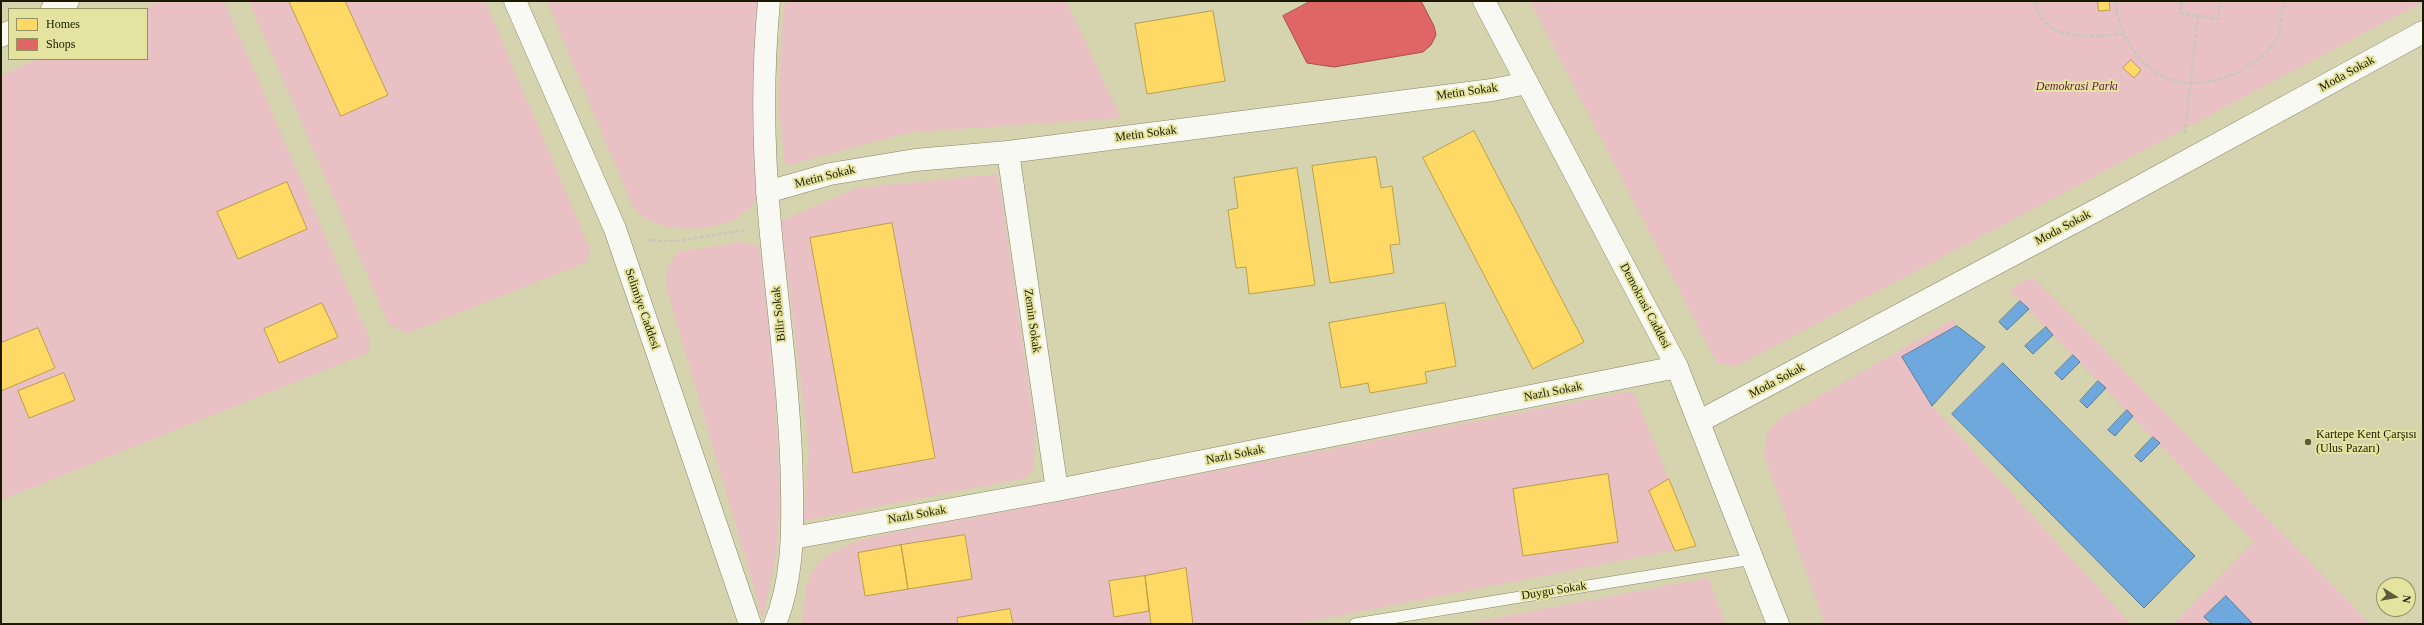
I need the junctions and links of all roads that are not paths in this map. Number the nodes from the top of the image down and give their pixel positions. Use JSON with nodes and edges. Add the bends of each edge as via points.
{"nodes":[{"id":1,"x":68,"y":1,"type":"edge"},
{"id":2,"x":515,"y":1,"type":"edge"},
{"id":3,"x":769,"y":1,"type":"edge"},
{"id":4,"x":1484,"y":1,"type":"edge"},
{"id":5,"x":54,"y":8,"type":"edge"},
{"id":6,"x":2423,"y":32,"type":"edge"},
{"id":7,"x":1527,"y":83,"type":"junction"},
{"id":8,"x":1008,"y":152,"type":"junction"},
{"id":9,"x":767,"y":192,"type":"junction"},
{"id":10,"x":1677,"y":367,"type":"junction"},
{"id":11,"x":1700,"y":421,"type":"junction"},
{"id":12,"x":1057,"y":490,"type":"junction"},
{"id":13,"x":793,"y":538,"type":"junction"},
{"id":14,"x":1753,"y":559,"type":"junction"},
{"id":15,"x":750,"y":624,"type":"edge"},
{"id":16,"x":775,"y":624,"type":"edge"},
{"id":17,"x":1355,"y":624,"type":"edge"},
{"id":18,"x":1778,"y":624,"type":"edge"}],
"edges":[{"from":1,"to":5,"type":"street"},
{"from":2,"to":15,"type":"street","name":"Selimiye Caddesi","via":[[615,229]]},
{"from":3,"to":9,"type":"street","name":"Bilir Sokak","via":[[764,96]]},
{"from":4,"to":7,"type":"street","name":"Demokrasi Caddesi"},
{"from":6,"to":11,"type":"street","name":"Moda Sokak","via":[[2182,164]]},
{"from":7,"to":8,"type":"street","name":"Metin Sokak","via":[[1492,90]]},
{"from":7,"to":10,"type":"street","name":"Demokrasi Caddesi"},
{"from":8,"to":9,"type":"street","name":"Metin Sokak","via":[[870,166],[830,174]]},
{"from":8,"to":12,"type":"street","name":"Zemin Sokak"},
{"from":9,"to":13,"type":"street","name":"Bilir Sokak","via":[[792,446]]},
{"from":10,"to":11,"type":"street","name":"Demokrasi Caddesi"},
{"from":10,"to":12,"type":"street","name":"Nazlı Sokak"},
{"from":11,"to":14,"type":"street","name":"Demokrasi Caddesi"},
{"from":12,"to":13,"type":"street","name":"Nazlı Sokak"},
{"from":13,"to":16,"type":"street","name":"Bilir Sokak","via":[[783,604]]},
{"from":14,"to":17,"type":"lane","name":"Duygu Sokak"},
{"from":14,"to":18,"type":"street","name":"Demokrasi Caddesi"}]}
